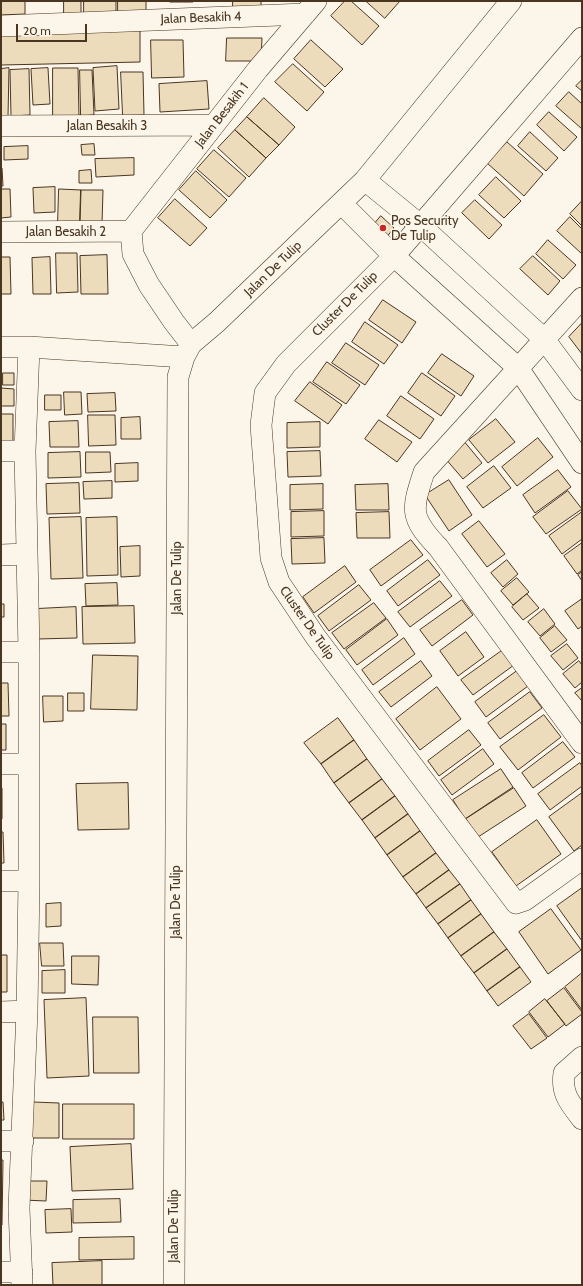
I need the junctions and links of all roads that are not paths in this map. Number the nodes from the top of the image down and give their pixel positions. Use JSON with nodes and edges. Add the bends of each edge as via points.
{"nodes":[{"id":1,"x":511,"y":1,"type":"edge"},
{"id":2,"x":279,"y":8,"type":"edge"},
{"id":3,"x":311,"y":8,"type":"edge"},
{"id":4,"x":1,"y":26,"type":"edge"},
{"id":5,"x":582,"y":38,"type":"edge"},
{"id":6,"x":214,"y":125,"type":"junction"},
{"id":7,"x":1,"y":126,"type":"edge"},
{"id":8,"x":365,"y":180,"type":"junction"},
{"id":9,"x":341,"y":204,"type":"junction"},
{"id":10,"x":420,"y":225,"type":"junction"},
{"id":11,"x":130,"y":231,"type":"junction"},
{"id":12,"x":1,"y":232,"type":"edge"},
{"id":13,"x":394,"y":256,"type":"junction"},
{"id":14,"x":582,"y":298,"type":"edge"},
{"id":15,"x":544,"y":339,"type":"junction"},
{"id":16,"x":1,"y":347,"type":"edge"},
{"id":17,"x":29,"y":347,"type":"junction"},
{"id":18,"x":187,"y":350,"type":"junction"},
{"id":19,"x":518,"y":368,"type":"junction"},
{"id":20,"x":582,"y":390,"type":"edge"},
{"id":21,"x":1,"y":451,"type":"edge"},
{"id":22,"x":25,"y":452,"type":"junction"},
{"id":23,"x":582,"y":463,"type":"edge"},
{"id":24,"x":26,"y":554,"type":"junction"},
{"id":25,"x":1,"y":555,"type":"edge"},
{"id":26,"x":1,"y":652,"type":"edge"},
{"id":27,"x":29,"y":652,"type":"junction"},
{"id":28,"x":582,"y":743,"type":"edge"},
{"id":29,"x":1,"y":764,"type":"edge"},
{"id":30,"x":29,"y":764,"type":"junction"},
{"id":31,"x":582,"y":859,"type":"edge"},
{"id":32,"x":1,"y":881,"type":"edge"},
{"id":33,"x":30,"y":881,"type":"junction"},
{"id":34,"x":27,"y":1011,"type":"junction"},
{"id":35,"x":1,"y":1012,"type":"edge"},
{"id":36,"x":582,"y":1057,"type":"edge"},
{"id":37,"x":582,"y":1119,"type":"edge"},
{"id":38,"x":1,"y":1141,"type":"edge"},
{"id":39,"x":23,"y":1141,"type":"junction"},
{"id":40,"x":1,"y":1272,"type":"edge"},
{"id":41,"x":22,"y":1279,"type":"edge"},
{"id":42,"x":174,"y":1285,"type":"edge"}],
"edges":[{"from":1,"to":8,"type":"street","name":"Jalan De Tulip"},
{"from":2,"to":3,"type":"street","name":"Jalan Besakih 4"},
{"from":2,"to":4,"type":"street","name":"Jalan Besakih 4"},
{"from":3,"to":6,"type":"street","name":"Jalan Besakih 1"},
{"from":5,"to":10,"type":"street","name":"Cluster De Tulip"},
{"from":6,"to":7,"type":"street","name":"Jalan Besakih 3"},
{"from":6,"to":11,"type":"street","name":"Jalan Besakih 1"},
{"from":8,"to":9,"type":"street","name":"Jalan De Tulip"},
{"from":8,"to":10,"type":"street"},
{"from":9,"to":13,"type":"street"},
{"from":9,"to":18,"type":"street","name":"Jalan De Tulip"},
{"from":10,"to":13,"type":"street","name":"Cluster De Tulip"},
{"from":10,"to":15,"type":"street"},
{"from":11,"to":12,"type":"street","name":"Jalan Besakih 2"},
{"from":11,"to":18,"type":"street","via":[[133,254],[149,285],[174,322]]},
{"from":13,"to":19,"type":"street"},
{"from":13,"to":31,"type":"street","name":"Cluster De Tulip","via":[[286,364],[265,393],[261,426],[271,558],[279,582],[315,636],[516,903]]},
{"from":14,"to":15,"type":"street"},
{"from":15,"to":19,"type":"street"},
{"from":15,"to":20,"type":"street"},
{"from":16,"to":17,"type":"street"},
{"from":17,"to":18,"type":"street"},
{"from":17,"to":22,"type":"street"},
{"from":18,"to":42,"type":"street","name":"Jalan De Tulip","via":[[178,377]]},
{"from":19,"to":23,"type":"street"},
{"from":19,"to":28,"type":"street","via":[[424,472],[414,506],[423,532],[438,546]]},
{"from":21,"to":22,"type":"street"},
{"from":22,"to":24,"type":"street"},
{"from":24,"to":25,"type":"street"},
{"from":24,"to":27,"type":"street"},
{"from":26,"to":27,"type":"street"},
{"from":27,"to":30,"type":"street"},
{"from":29,"to":30,"type":"street"},
{"from":30,"to":33,"type":"street"},
{"from":32,"to":33,"type":"street"},
{"from":33,"to":34,"type":"street"},
{"from":34,"to":35,"type":"street"},
{"from":34,"to":39,"type":"street"},
{"from":36,"to":37,"type":"street","via":[[564,1072],[562,1084],[569,1102]]},
{"from":38,"to":39,"type":"street"},
{"from":39,"to":41,"type":"street","via":[[20,1208]]},
{"from":40,"to":41,"type":"street"}]}
